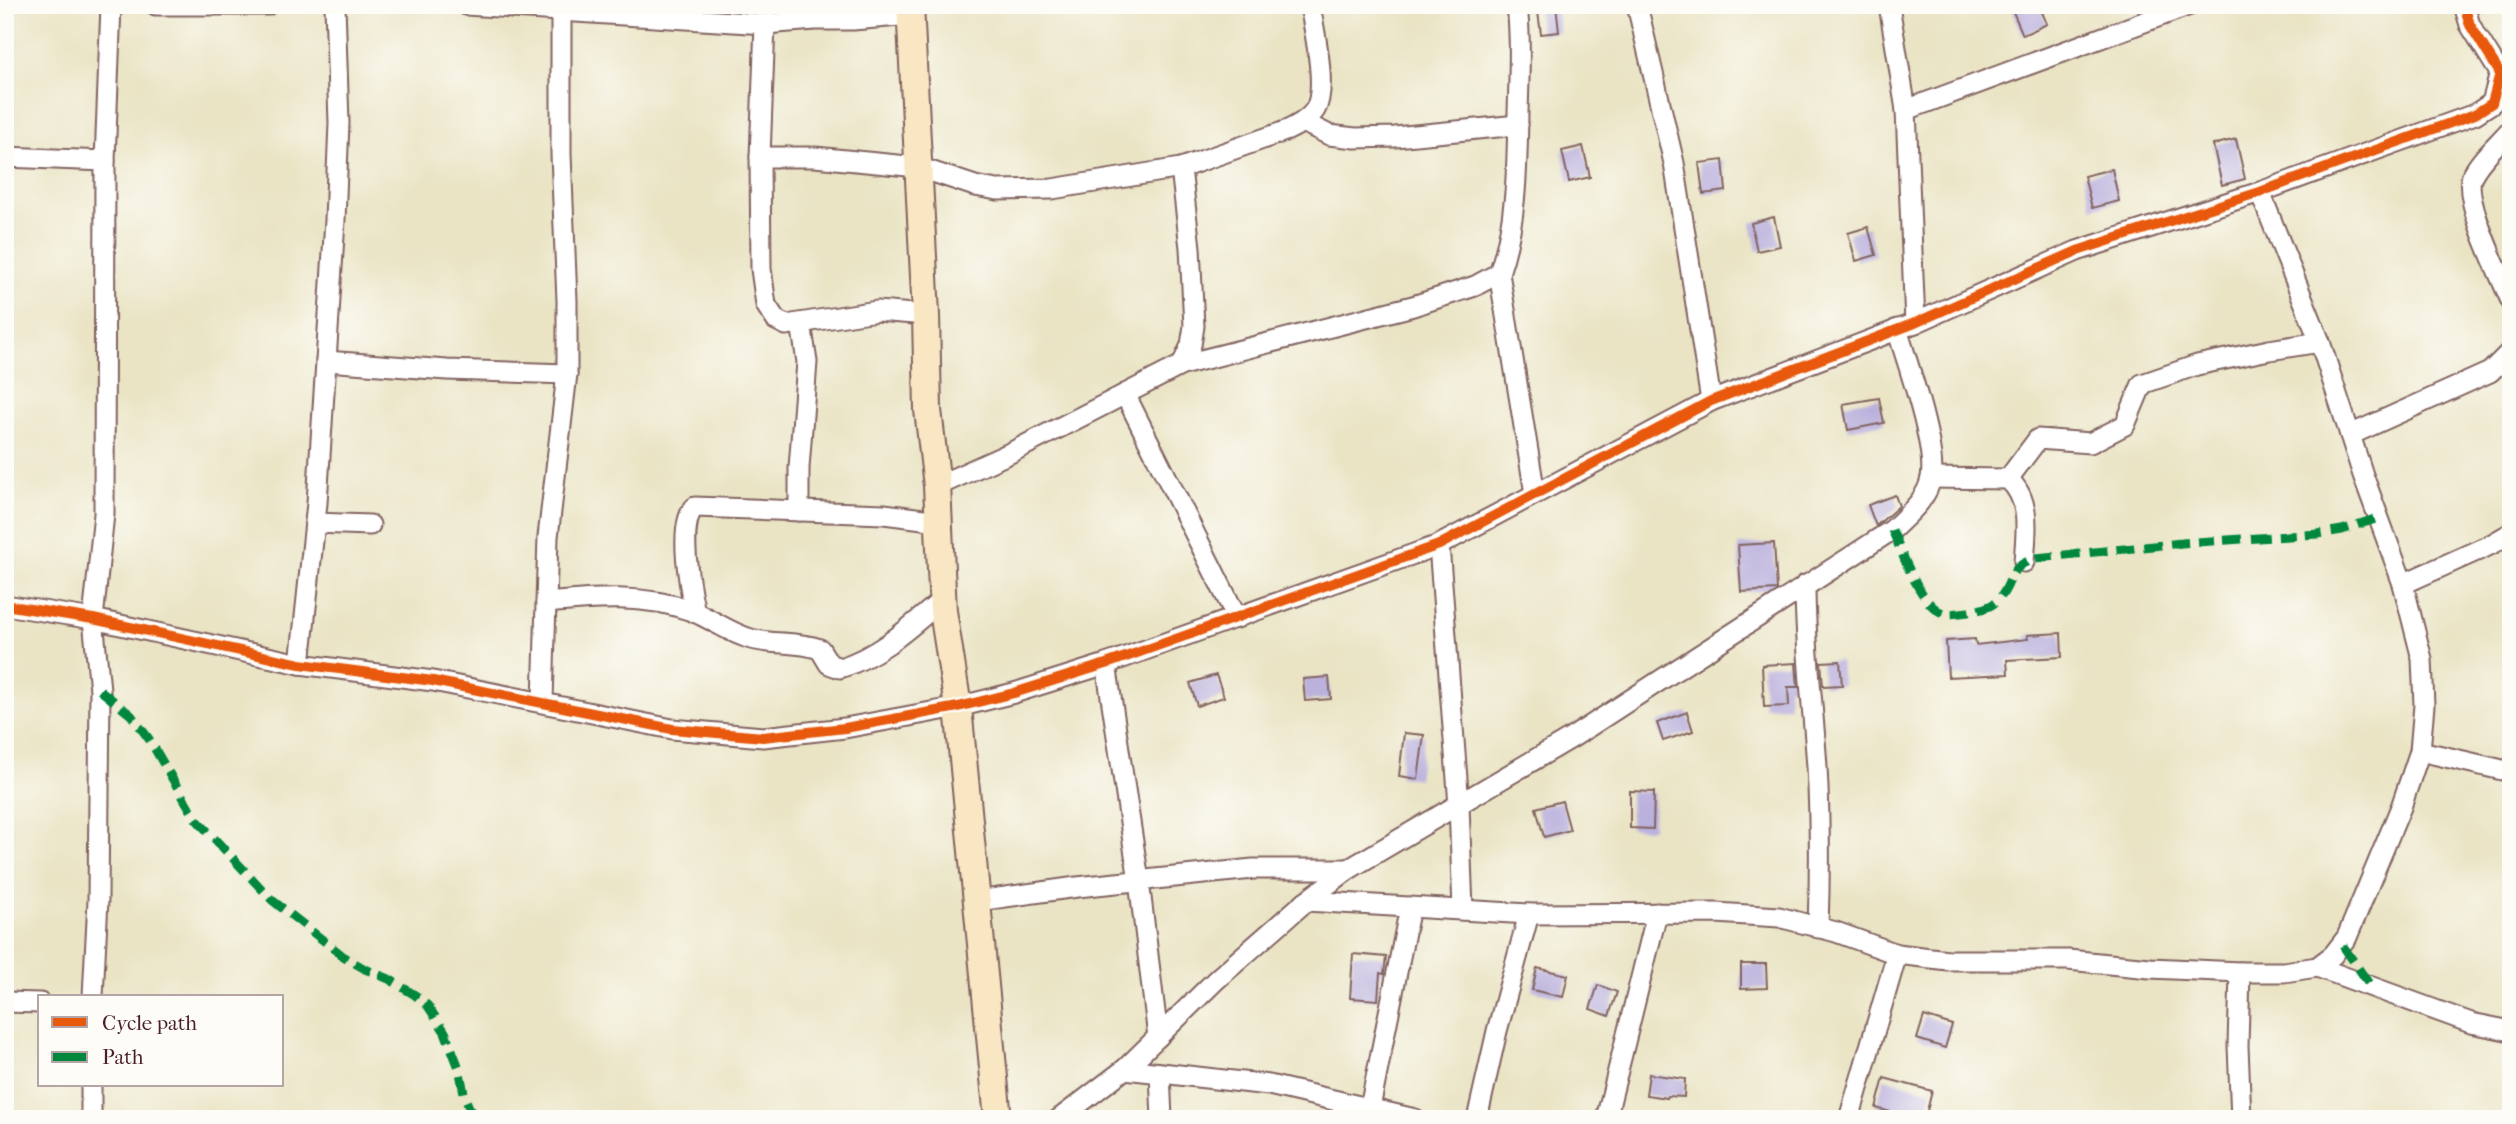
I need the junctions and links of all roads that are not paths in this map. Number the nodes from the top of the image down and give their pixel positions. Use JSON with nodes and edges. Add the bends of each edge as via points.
{"nodes":[{"id":1,"x":111,"y":5,"type":"edge"},
{"id":2,"x":156,"y":5,"type":"edge"},
{"id":3,"x":267,"y":5,"type":"edge"},
{"id":4,"x":335,"y":5,"type":"edge"},
{"id":5,"x":466,"y":5,"type":"edge"},
{"id":6,"x":1310,"y":5,"type":"edge"},
{"id":7,"x":1517,"y":5,"type":"edge"},
{"id":8,"x":1637,"y":5,"type":"edge"},
{"id":9,"x":1889,"y":5,"type":"edge"},
{"id":10,"x":2190,"y":5,"type":"edge"},
{"id":11,"x":2459,"y":6,"type":"edge"},
{"id":12,"x":911,"y":10,"type":"edge"},
{"id":13,"x":561,"y":12,"type":"junction"},
{"id":14,"x":765,"y":24,"type":"junction"},
{"id":15,"x":2505,"y":77,"type":"edge"},
{"id":16,"x":1906,"y":110,"type":"junction"},
{"id":17,"x":1303,"y":122,"type":"junction"},
{"id":18,"x":1518,"y":125,"type":"junction"},
{"id":19,"x":2511,"y":129,"type":"edge"},
{"id":20,"x":5,"y":157,"type":"edge"},
{"id":21,"x":760,"y":158,"type":"junction"},
{"id":22,"x":105,"y":161,"type":"junction"},
{"id":23,"x":918,"y":167,"type":"junction"},
{"id":24,"x":1181,"y":168,"type":"junction"},
{"id":25,"x":2260,"y":192,"type":"junction"},
{"id":26,"x":1499,"y":273,"type":"junction"},
{"id":27,"x":2511,"y":301,"type":"edge"},
{"id":28,"x":926,"y":315,"type":"junction"},
{"id":29,"x":801,"y":323,"type":"junction"},
{"id":30,"x":1906,"y":326,"type":"junction"},
{"id":31,"x":2320,"y":342,"type":"junction"},
{"id":32,"x":2511,"y":351,"type":"edge"},
{"id":33,"x":326,"y":361,"type":"junction"},
{"id":34,"x":1182,"y":365,"type":"junction"},
{"id":35,"x":567,"y":374,"type":"junction"},
{"id":36,"x":1125,"y":394,"type":"junction"},
{"id":37,"x":1711,"y":401,"type":"junction"},
{"id":38,"x":2350,"y":435,"type":"junction"},
{"id":39,"x":1931,"y":478,"type":"junction"},
{"id":40,"x":2008,"y":479,"type":"junction"},
{"id":41,"x":937,"y":486,"type":"junction"},
{"id":42,"x":1535,"y":494,"type":"junction"},
{"id":43,"x":799,"y":510,"type":"junction"},
{"id":44,"x":939,"y":521,"type":"junction"},
{"id":45,"x":315,"y":523,"type":"junction"},
{"id":46,"x":370,"y":525,"type":"dead end"},
{"id":47,"x":2511,"y":533,"type":"edge"},
{"id":48,"x":1439,"y":545,"type":"junction"},
{"id":49,"x":2024,"y":562,"type":"dead end"},
{"id":50,"x":2403,"y":584,"type":"junction"},
{"id":51,"x":1805,"y":585,"type":"junction"},
{"id":52,"x":942,"y":600,"type":"junction"},
{"id":53,"x":546,"y":603,"type":"junction"},
{"id":54,"x":5,"y":605,"type":"edge"},
{"id":55,"x":695,"y":612,"type":"junction"},
{"id":56,"x":1237,"y":618,"type":"junction"},
{"id":57,"x":93,"y":619,"type":"junction"},
{"id":58,"x":300,"y":664,"type":"junction"},
{"id":59,"x":1106,"y":664,"type":"junction"},
{"id":60,"x":543,"y":701,"type":"junction"},
{"id":61,"x":958,"y":707,"type":"junction"},
{"id":62,"x":2420,"y":751,"type":"junction"},
{"id":63,"x":2511,"y":772,"type":"edge"},
{"id":64,"x":1459,"y":805,"type":"junction"},
{"id":65,"x":1349,"y":869,"type":"junction"},
{"id":66,"x":1139,"y":881,"type":"junction"},
{"id":67,"x":977,"y":901,"type":"junction"},
{"id":68,"x":1306,"y":901,"type":"junction"},
{"id":69,"x":1410,"y":907,"type":"junction"},
{"id":70,"x":1464,"y":910,"type":"junction"},
{"id":71,"x":1657,"y":913,"type":"junction"},
{"id":72,"x":1529,"y":914,"type":"junction"},
{"id":73,"x":1818,"y":928,"type":"junction"},
{"id":74,"x":1897,"y":954,"type":"junction"},
{"id":75,"x":2316,"y":967,"type":"junction"},
{"id":76,"x":2239,"y":972,"type":"junction"},
{"id":77,"x":93,"y":995,"type":"edge"},
{"id":78,"x":5,"y":1002,"type":"edge"},
{"id":79,"x":38,"y":1003,"type":"edge"},
{"id":80,"x":2511,"y":1031,"type":"edge"},
{"id":81,"x":1158,"y":1037,"type":"junction"},
{"id":82,"x":1125,"y":1069,"type":"junction"},
{"id":83,"x":1160,"y":1073,"type":"junction"},
{"id":84,"x":91,"y":1086,"type":"edge"},
{"id":85,"x":1368,"y":1113,"type":"edge"},
{"id":86,"x":90,"y":1119,"type":"edge"},
{"id":87,"x":998,"y":1119,"type":"edge"},
{"id":88,"x":1059,"y":1119,"type":"edge"},
{"id":89,"x":1162,"y":1119,"type":"edge"},
{"id":90,"x":1415,"y":1119,"type":"edge"},
{"id":91,"x":1477,"y":1119,"type":"edge"},
{"id":92,"x":1606,"y":1119,"type":"edge"},
{"id":93,"x":1849,"y":1119,"type":"edge"},
{"id":94,"x":2241,"y":1119,"type":"edge"}],
"edges":[{"from":1,"to":22,"type":"street"},
{"from":2,"to":3,"type":"street"},
{"from":4,"to":33,"type":"street","via":[[340,123]]},
{"from":5,"to":13,"type":"street"},
{"from":6,"to":17,"type":"street","via":[[1320,89],[1316,108]]},
{"from":7,"to":18,"type":"street"},
{"from":8,"to":37,"type":"street","via":[[1674,163]]},
{"from":9,"to":16,"type":"street"},
{"from":10,"to":16,"type":"street"},
{"from":11,"to":15,"type":"street"},
{"from":12,"to":14,"type":"street"},
{"from":12,"to":23,"type":"street"},
{"from":13,"to":14,"type":"street"},
{"from":13,"to":35,"type":"street"},
{"from":14,"to":21,"type":"street"},
{"from":15,"to":25,"type":"street","via":[[2492,103],[2475,114]]},
{"from":16,"to":30,"type":"street"},
{"from":17,"to":18,"type":"street","via":[[1329,135],[1355,138]]},
{"from":17,"to":24,"type":"street"},
{"from":18,"to":26,"type":"street","via":[[1509,244]]},
{"from":19,"to":27,"type":"street","via":[[2473,174],[2469,186]]},
{"from":20,"to":22,"type":"street"},
{"from":21,"to":23,"type":"street","via":[[815,157]]},
{"from":21,"to":29,"type":"street","via":[[761,270],[766,304],[776,320]]},
{"from":22,"to":57,"type":"street","via":[[104,514]]},
{"from":23,"to":24,"type":"street","via":[[975,186],[1014,190],[1063,188]]},
{"from":23,"to":28,"type":"street"},
{"from":24,"to":34,"type":"street","via":[[1194,326]]},
{"from":25,"to":30,"type":"street","via":[[2077,251]]},
{"from":25,"to":31,"type":"street"},
{"from":26,"to":34,"type":"street","via":[[1475,286],[1413,306]]},
{"from":26,"to":42,"type":"street"},
{"from":28,"to":29,"type":"street","via":[[877,311]]},
{"from":28,"to":41,"type":"street"},
{"from":29,"to":43,"type":"street","via":[[807,362]]},
{"from":30,"to":37,"type":"street"},
{"from":30,"to":39,"type":"street","via":[[1930,448]]},
{"from":31,"to":38,"type":"street"},
{"from":31,"to":40,"type":"street","via":[[2197,365],[2142,384],[2125,425],[2090,443],[2038,439]]},
{"from":32,"to":38,"type":"street","via":[[2490,372]]},
{"from":33,"to":35,"type":"street"},
{"from":33,"to":45,"type":"street"},
{"from":34,"to":36,"type":"street"},
{"from":35,"to":53,"type":"street","via":[[549,523]]},
{"from":36,"to":41,"type":"street"},
{"from":36,"to":56,"type":"street"},
{"from":37,"to":42,"type":"street"},
{"from":38,"to":50,"type":"street"},
{"from":39,"to":40,"type":"street"},
{"from":39,"to":51,"type":"street","via":[[1920,503],[1892,530]]},
{"from":40,"to":49,"type":"street","via":[[2020,489],[2025,509]]},
{"from":41,"to":44,"type":"street"},
{"from":42,"to":48,"type":"street"},
{"from":43,"to":44,"type":"street"},
{"from":43,"to":55,"type":"street","via":[[701,505],[690,511],[688,584]]},
{"from":44,"to":52,"type":"street"},
{"from":45,"to":46,"type":"street"},
{"from":45,"to":58,"type":"street"},
{"from":47,"to":50,"type":"street"},
{"from":48,"to":56,"type":"street"},
{"from":48,"to":64,"type":"street"},
{"from":50,"to":62,"type":"street","via":[[2422,659]]},
{"from":51,"to":64,"type":"street","via":[[1573,737]]},
{"from":51,"to":73,"type":"street","via":[[1805,638],[1817,766]]},
{"from":52,"to":55,"type":"street","via":[[892,643],[840,668],[829,664],[820,649],[748,638]]},
{"from":52,"to":61,"type":"street"},
{"from":53,"to":55,"type":"street","via":[[629,599]]},
{"from":53,"to":60,"type":"street"},
{"from":54,"to":57,"type":"street"},
{"from":56,"to":59,"type":"street"},
{"from":57,"to":58,"type":"street"},
{"from":57,"to":77,"type":"street","via":[[100,690]]},
{"from":58,"to":60,"type":"street"},
{"from":59,"to":61,"type":"street"},
{"from":59,"to":66,"type":"street"},
{"from":60,"to":61,"type":"street","via":[[672,729],[763,737],[845,728]]},
{"from":61,"to":67,"type":"street"},
{"from":62,"to":63,"type":"street"},
{"from":62,"to":75,"type":"street","via":[[2347,937],[2333,956]]},
{"from":64,"to":65,"type":"street"},
{"from":64,"to":70,"type":"street"},
{"from":65,"to":66,"type":"street","via":[[1253,869]]},
{"from":65,"to":68,"type":"street"},
{"from":66,"to":67,"type":"street"},
{"from":66,"to":81,"type":"street"},
{"from":67,"to":87,"type":"street"},
{"from":68,"to":69,"type":"street"},
{"from":68,"to":81,"type":"street"},
{"from":69,"to":70,"type":"street"},
{"from":69,"to":85,"type":"street"},
{"from":70,"to":72,"type":"street"},
{"from":71,"to":72,"type":"street"},
{"from":71,"to":73,"type":"street","via":[[1779,917]]},
{"from":71,"to":92,"type":"street"},
{"from":72,"to":91,"type":"street"},
{"from":73,"to":74,"type":"street"},
{"from":74,"to":76,"type":"street"},
{"from":74,"to":93,"type":"street"},
{"from":75,"to":76,"type":"street"},
{"from":75,"to":80,"type":"street","via":[[2471,1023]]},
{"from":76,"to":94,"type":"street"},
{"from":78,"to":79,"type":"street"},
{"from":81,"to":82,"type":"street"},
{"from":82,"to":83,"type":"street"},
{"from":82,"to":88,"type":"street"},
{"from":83,"to":85,"type":"street","via":[[1269,1085]]},
{"from":83,"to":89,"type":"street"},
{"from":84,"to":86,"type":"street"},
{"from":85,"to":90,"type":"street"}]}
